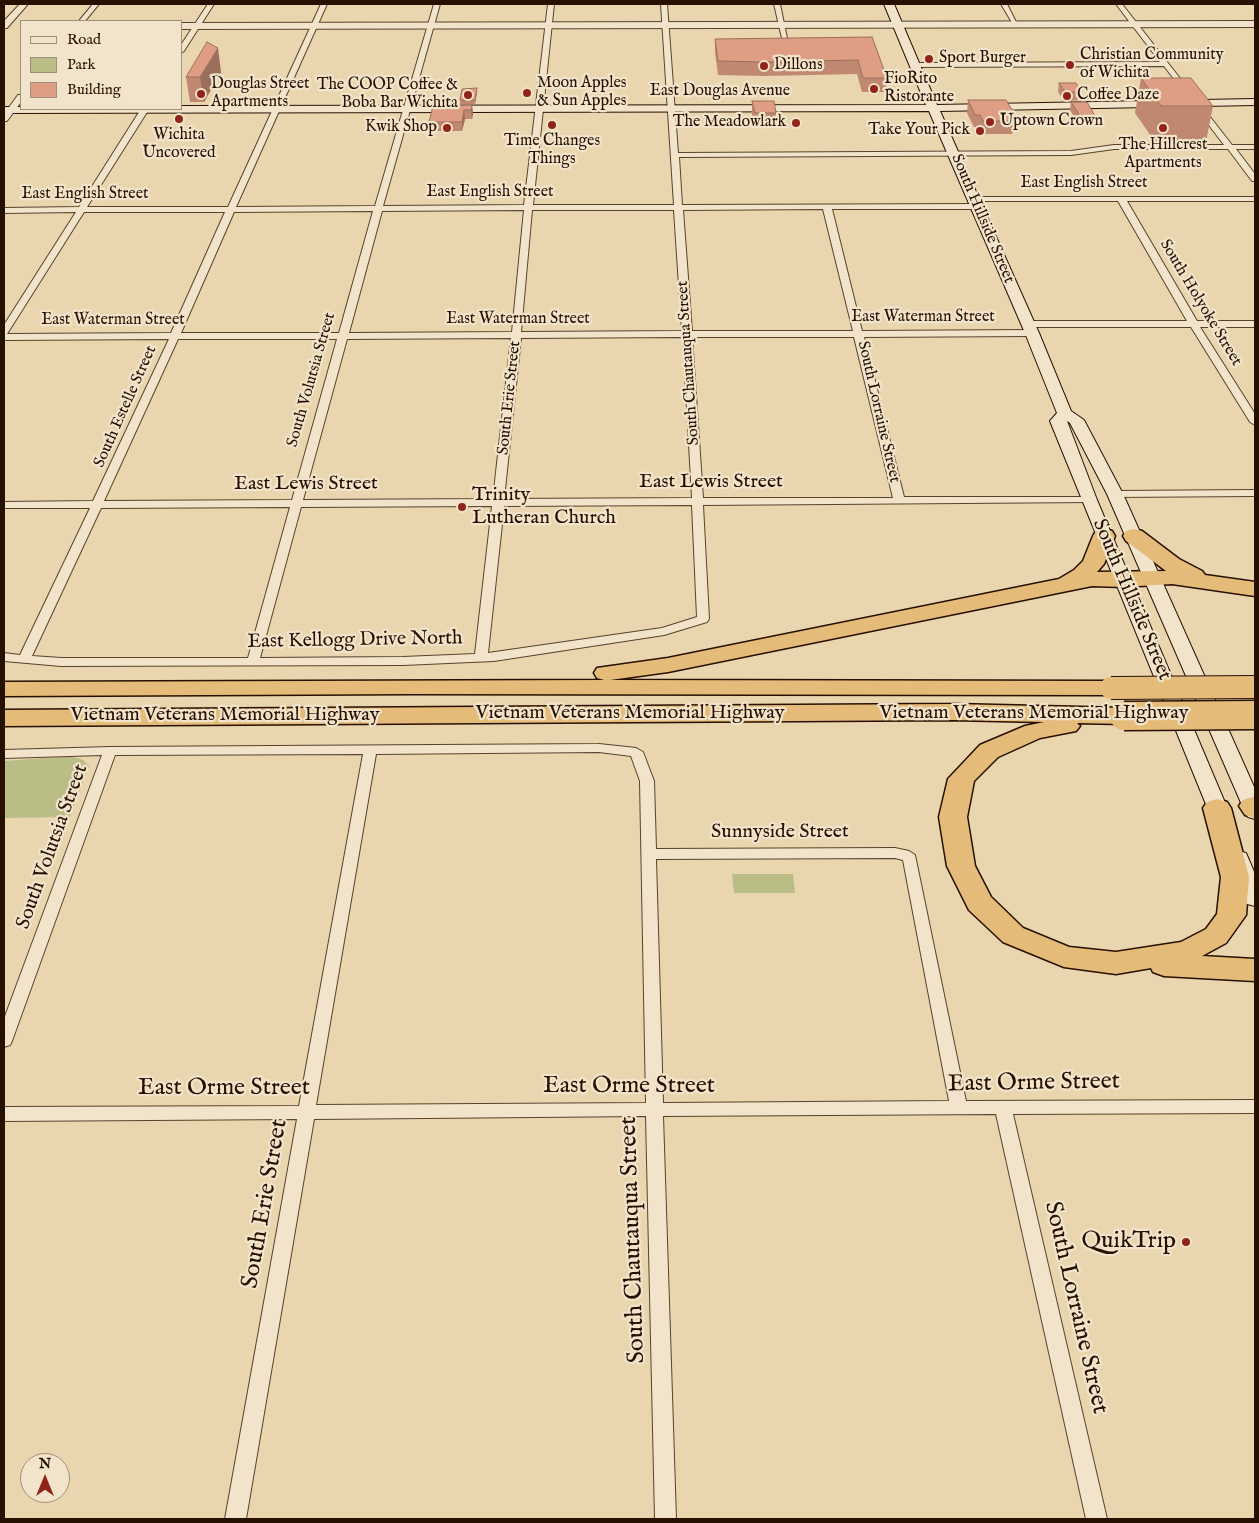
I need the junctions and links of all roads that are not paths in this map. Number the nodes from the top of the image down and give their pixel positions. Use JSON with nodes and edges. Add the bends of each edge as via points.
{"nodes":[{"id":1,"x":24,"y":4,"type":"edge"},
{"id":2,"x":96,"y":4,"type":"edge"},
{"id":3,"x":211,"y":4,"type":"edge"},
{"id":4,"x":324,"y":4,"type":"edge"},
{"id":5,"x":436,"y":4,"type":"edge"},
{"id":6,"x":551,"y":4,"type":"edge"},
{"id":7,"x":664,"y":4,"type":"edge"},
{"id":8,"x":777,"y":4,"type":"edge"},
{"id":9,"x":889,"y":4,"type":"edge"},
{"id":10,"x":1004,"y":4,"type":"edge"},
{"id":11,"x":1119,"y":4,"type":"edge"},
{"id":12,"x":83,"y":20,"type":"edge"},
{"id":13,"x":1135,"y":24,"type":"junction"},
{"id":14,"x":1255,"y":24,"type":"edge"},
{"id":15,"x":666,"y":25,"type":"junction"},
{"id":16,"x":782,"y":25,"type":"junction"},
{"id":17,"x":897,"y":25,"type":"junction"},
{"id":18,"x":1016,"y":25,"type":"junction"},
{"id":19,"x":4,"y":26,"type":"edge"},
{"id":20,"x":182,"y":26,"type":"edge"},
{"id":21,"x":196,"y":26,"type":"junction"},
{"id":22,"x":314,"y":26,"type":"junction"},
{"id":23,"x":430,"y":26,"type":"junction"},
{"id":24,"x":549,"y":26,"type":"junction"},
{"id":25,"x":16,"y":27,"type":"dead end"},
{"id":26,"x":787,"y":47,"type":"edge"},
{"id":27,"x":182,"y":49,"type":"edge"},
{"id":28,"x":914,"y":64,"type":"junction"},
{"id":29,"x":1165,"y":64,"type":"junction"},
{"id":30,"x":20,"y":98,"type":"edge"},
{"id":31,"x":1255,"y":102,"type":"edge"},
{"id":32,"x":1197,"y":104,"type":"junction"},
{"id":33,"x":538,"y":108,"type":"junction"},
{"id":34,"x":672,"y":108,"type":"junction"},
{"id":35,"x":933,"y":108,"type":"junction"},
{"id":36,"x":182,"y":109,"type":"edge"},
{"id":37,"x":275,"y":109,"type":"junction"},
{"id":38,"x":406,"y":109,"type":"junction"},
{"id":39,"x":110,"y":110,"type":"edge"},
{"id":40,"x":143,"y":110,"type":"edge"},
{"id":41,"x":6,"y":113,"type":"edge"},
{"id":42,"x":1230,"y":147,"type":"junction"},
{"id":43,"x":1255,"y":147,"type":"edge"},
{"id":44,"x":953,"y":154,"type":"junction"},
{"id":45,"x":676,"y":156,"type":"junction"},
{"id":46,"x":1255,"y":179,"type":"edge"},
{"id":47,"x":1121,"y":199,"type":"junction"},
{"id":48,"x":1255,"y":199,"type":"edge"},
{"id":49,"x":974,"y":203,"type":"junction"},
{"id":50,"x":679,"y":207,"type":"junction"},
{"id":51,"x":827,"y":207,"type":"junction"},
{"id":52,"x":379,"y":208,"type":"junction"},
{"id":53,"x":529,"y":208,"type":"junction"},
{"id":54,"x":230,"y":209,"type":"junction"},
{"id":55,"x":4,"y":210,"type":"edge"},
{"id":56,"x":80,"y":210,"type":"junction"},
{"id":57,"x":1194,"y":324,"type":"junction"},
{"id":58,"x":1255,"y":324,"type":"edge"},
{"id":59,"x":1029,"y":328,"type":"junction"},
{"id":60,"x":4,"y":332,"type":"edge"},
{"id":61,"x":859,"y":333,"type":"junction"},
{"id":62,"x":688,"y":334,"type":"junction"},
{"id":63,"x":343,"y":335,"type":"junction"},
{"id":64,"x":516,"y":335,"type":"junction"},
{"id":65,"x":175,"y":336,"type":"junction"},
{"id":66,"x":4,"y":337,"type":"edge"},
{"id":67,"x":1065,"y":414,"type":"junction"},
{"id":68,"x":1255,"y":422,"type":"edge"},
{"id":69,"x":1115,"y":494,"type":"junction"},
{"id":70,"x":1255,"y":494,"type":"edge"},
{"id":71,"x":1089,"y":500,"type":"junction"},
{"id":72,"x":899,"y":501,"type":"junction"},
{"id":73,"x":697,"y":502,"type":"junction"},
{"id":74,"x":499,"y":503,"type":"junction"},
{"id":75,"x":296,"y":504,"type":"junction"},
{"id":76,"x":4,"y":505,"type":"edge"},
{"id":77,"x":98,"y":505,"type":"junction"},
{"id":78,"x":1104,"y":536,"type":"junction"},
{"id":79,"x":1134,"y":536,"type":"junction"},
{"id":80,"x":1152,"y":578,"type":"junction"},
{"id":81,"x":1123,"y":580,"type":"junction"},
{"id":82,"x":1214,"y":582,"type":"junction"},
{"id":83,"x":1063,"y":584,"type":"junction"},
{"id":84,"x":1255,"y":589,"type":"edge"},
{"id":85,"x":703,"y":618,"type":"joint"},
{"id":86,"x":4,"y":657,"type":"edge"},
{"id":87,"x":481,"y":658,"type":"junction"},
{"id":88,"x":24,"y":660,"type":"junction"},
{"id":89,"x":253,"y":661,"type":"junction"},
{"id":90,"x":4,"y":683,"type":"edge"},
{"id":91,"x":412,"y":686,"type":"junction"},
{"id":92,"x":1255,"y":687,"type":"edge"},
{"id":93,"x":87,"y":688,"type":"junction"},
{"id":94,"x":4,"y":689,"type":"edge"},
{"id":95,"x":1255,"y":715,"type":"edge"},
{"id":96,"x":1124,"y":716,"type":"junction"},
{"id":97,"x":138,"y":717,"type":"junction"},
{"id":98,"x":4,"y":718,"type":"edge"},
{"id":99,"x":4,"y":728,"type":"edge"},
{"id":100,"x":370,"y":750,"type":"junction"},
{"id":101,"x":110,"y":751,"type":"junction"},
{"id":102,"x":4,"y":754,"type":"edge"},
{"id":103,"x":1217,"y":808,"type":"junction"},
{"id":104,"x":1254,"y":809,"type":"edge"},
{"id":105,"x":649,"y":854,"type":"junction"},
{"id":106,"x":1255,"y":899,"type":"edge"},
{"id":107,"x":1116,"y":963,"type":"junction"},
{"id":108,"x":1255,"y":970,"type":"edge"},
{"id":109,"x":4,"y":1041,"type":"edge"},
{"id":110,"x":1255,"y":1106,"type":"edge"},
{"id":111,"x":1004,"y":1108,"type":"junction"},
{"id":112,"x":959,"y":1109,"type":"junction"},
{"id":113,"x":654,"y":1111,"type":"junction"},
{"id":114,"x":307,"y":1113,"type":"junction"},
{"id":115,"x":4,"y":1114,"type":"edge"},
{"id":116,"x":235,"y":1519,"type":"edge"},
{"id":117,"x":666,"y":1519,"type":"edge"},
{"id":118,"x":1097,"y":1519,"type":"edge"}],
"edges":[{"from":1,"to":19,"type":"street"},
{"from":2,"to":12,"type":"street"},
{"from":3,"to":21,"type":"street"},
{"from":4,"to":22,"type":"street","name":"South Estelle Street"},
{"from":5,"to":23,"type":"street","name":"South Volutsia Street"},
{"from":6,"to":24,"type":"street","name":"South Erie Street"},
{"from":7,"to":15,"type":"street","name":"South Chautauqua Street"},
{"from":8,"to":16,"type":"street"},
{"from":9,"to":17,"type":"main road","name":"South Hillside Street"},
{"from":10,"to":18,"type":"street"},
{"from":11,"to":13,"type":"street"},
{"from":13,"to":14,"type":"street"},
{"from":13,"to":18,"type":"street"},
{"from":13,"to":29,"type":"street"},
{"from":15,"to":16,"type":"street"},
{"from":15,"to":24,"type":"street"},
{"from":15,"to":34,"type":"street","name":"South Chautauqua Street"},
{"from":16,"to":17,"type":"street"},
{"from":16,"to":26,"type":"street"},
{"from":17,"to":18,"type":"street"},
{"from":17,"to":28,"type":"main road","name":"South Hillside Street"},
{"from":19,"to":25,"type":"street"},
{"from":20,"to":21,"type":"street"},
{"from":21,"to":22,"type":"street"},
{"from":21,"to":27,"type":"street"},
{"from":22,"to":23,"type":"street"},
{"from":22,"to":37,"type":"street","name":"South Estelle Street"},
{"from":23,"to":24,"type":"street"},
{"from":23,"to":38,"type":"street","name":"South Volutsia Street"},
{"from":24,"to":33,"type":"street","name":"South Erie Street"},
{"from":28,"to":29,"type":"street"},
{"from":28,"to":35,"type":"main road","name":"South Hillside Street"},
{"from":29,"to":32,"type":"street"},
{"from":30,"to":41,"type":"street"},
{"from":31,"to":32,"type":"main road","name":"East Douglas Avenue"},
{"from":32,"to":35,"type":"main road","name":"East Douglas Avenue"},
{"from":32,"to":42,"type":"street"},
{"from":33,"to":34,"type":"main road","name":"East Douglas Avenue"},
{"from":33,"to":38,"type":"main road","name":"East Douglas Avenue"},
{"from":33,"to":53,"type":"street","name":"South Erie Street"},
{"from":34,"to":35,"type":"main road","name":"East Douglas Avenue"},
{"from":34,"to":45,"type":"street","name":"South Chautauqua Street"},
{"from":35,"to":44,"type":"main road","name":"South Hillside Street"},
{"from":36,"to":37,"type":"main road","name":"East Douglas Avenue"},
{"from":37,"to":38,"type":"main road","name":"East Douglas Avenue"},
{"from":37,"to":54,"type":"street","name":"South Estelle Street"},
{"from":38,"to":52,"type":"street","name":"South Volutsia Street"},
{"from":39,"to":41,"type":"main road","name":"East Douglas Avenue"},
{"from":40,"to":56,"type":"street"},
{"from":42,"to":43,"type":"street"},
{"from":42,"to":44,"type":"street","via":[[1114,147],[1071,154]]},
{"from":42,"to":46,"type":"street"},
{"from":44,"to":45,"type":"street"},
{"from":44,"to":49,"type":"main road","name":"South Hillside Street"},
{"from":45,"to":50,"type":"street","name":"South Chautauqua Street"},
{"from":47,"to":48,"type":"street","name":"East English Street"},
{"from":47,"to":49,"type":"street","name":"East English Street"},
{"from":47,"to":57,"type":"street","name":"South Holyoke Street"},
{"from":49,"to":51,"type":"street","name":"East English Street"},
{"from":49,"to":59,"type":"main road","name":"South Hillside Street"},
{"from":50,"to":51,"type":"street","name":"East English Street"},
{"from":50,"to":53,"type":"street","name":"East English Street"},
{"from":50,"to":62,"type":"street","name":"South Chautauqua Street"},
{"from":51,"to":61,"type":"street","name":"South Lorraine Street"},
{"from":52,"to":53,"type":"street","name":"East English Street"},
{"from":52,"to":54,"type":"street","name":"East English Street"},
{"from":52,"to":63,"type":"street","name":"South Volutsia Street"},
{"from":53,"to":64,"type":"street","name":"South Erie Street"},
{"from":54,"to":56,"type":"street","name":"East English Street"},
{"from":54,"to":65,"type":"street","name":"South Estelle Street"},
{"from":55,"to":56,"type":"street","name":"East English Street"},
{"from":56,"to":60,"type":"street"},
{"from":57,"to":58,"type":"street","name":"East Waterman Street"},
{"from":57,"to":59,"type":"street","name":"East Waterman Street"},
{"from":57,"to":68,"type":"street","name":"South Holyoke Street"},
{"from":59,"to":61,"type":"street","name":"East Waterman Street"},
{"from":59,"to":67,"type":"main road","name":"South Hillside Street"},
{"from":61,"to":62,"type":"street","name":"East Waterman Street"},
{"from":61,"to":72,"type":"street","name":"South Lorraine Street"},
{"from":62,"to":64,"type":"street","name":"East Waterman Street"},
{"from":62,"to":73,"type":"street","name":"South Chautauqua Street"},
{"from":63,"to":64,"type":"street","name":"East Waterman Street"},
{"from":63,"to":65,"type":"street","name":"East Waterman Street"},
{"from":63,"to":75,"type":"street","name":"South Volutsia Street"},
{"from":64,"to":74,"type":"street","name":"South Erie Street"},
{"from":65,"to":66,"type":"street","name":"East Waterman Street"},
{"from":65,"to":77,"type":"street","name":"South Estelle Street"},
{"from":67,"to":69,"type":"main road","name":"South Hillside Street","via":[[1076,420]]},
{"from":67,"to":71,"type":"main road","name":"South Hillside Street","via":[[1058,420]]},
{"from":69,"to":70,"type":"street"},
{"from":69,"to":79,"type":"main road","name":"South Hillside Street"},
{"from":71,"to":72,"type":"street","name":"East Lewis Street"},
{"from":71,"to":78,"type":"main road","name":"South Hillside Street"},
{"from":72,"to":73,"type":"street","name":"East Lewis Street"},
{"from":73,"to":74,"type":"street","name":"East Lewis Street"},
{"from":73,"to":85,"type":"street","name":"South Chautauqua Street"},
{"from":74,"to":75,"type":"street","name":"East Lewis Street"},
{"from":74,"to":87,"type":"street","name":"South Erie Street"},
{"from":75,"to":77,"type":"street","name":"East Lewis Street"},
{"from":75,"to":89,"type":"street","name":"South Volutsia Street"},
{"from":76,"to":77,"type":"street","name":"East Lewis Street"},
{"from":77,"to":88,"type":"street","name":"South Estelle Street"},
{"from":78,"to":81,"type":"main road","name":"South Hillside Street"},
{"from":78,"to":83,"type":"highway","via":[[1093,564],[1082,575]]},
{"from":79,"to":80,"type":"main road","name":"South Hillside Street"},
{"from":79,"to":82,"type":"highway","via":[[1188,574]]},
{"from":80,"to":81,"type":"highway"},
{"from":80,"to":82,"type":"highway"},
{"from":80,"to":104,"type":"main road","name":"South Hillside Street"},
{"from":81,"to":83,"type":"highway","via":[[1092,579]]},
{"from":81,"to":103,"type":"main road","name":"South Hillside Street"},
{"from":82,"to":84,"type":"highway"},
{"from":83,"to":91,"type":"highway","via":[[668,665],[580,676]]},
{"from":85,"to":87,"type":"street","name":"East Kellogg Drive North","via":[[664,631]]},
{"from":86,"to":88,"type":"street","name":"East Kellogg Drive North"},
{"from":87,"to":89,"type":"street","name":"East Kellogg Drive North"},
{"from":88,"to":89,"type":"street","name":"East Kellogg Drive North"},
{"from":90,"to":93,"type":"highway"},
{"from":91,"to":92,"type":"highway","name":"Vietnam Veterans Memorial Highway","bridge":true},
{"from":91,"to":93,"type":"highway","name":"Vietnam Veterans Memorial Highway"},
{"from":93,"to":94,"type":"highway","name":"Vietnam Veterans Memorial Highway"},
{"from":95,"to":96,"type":"highway","name":"Vietnam Veterans Memorial Highway","bridge":true},
{"from":96,"to":97,"type":"highway","name":"Vietnam Veterans Memorial Highway","via":[[933,712]]},
{"from":96,"to":107,"type":"highway","via":[[1034,731],[989,752],[961,779],[952,817],[960,866],[979,903],[1013,935],[1064,957]]},
{"from":97,"to":98,"type":"highway","name":"Vietnam Veterans Memorial Highway"},
{"from":97,"to":99,"type":"highway"},
{"from":100,"to":101,"type":"street"},
{"from":100,"to":105,"type":"street","name":"South Chautauqua Street","via":[[599,748],[636,752],[647,781]]},
{"from":100,"to":114,"type":"street","name":"South Erie Street"},
{"from":101,"to":102,"type":"street"},
{"from":101,"to":109,"type":"street","name":"South Volutsia Street"},
{"from":103,"to":106,"type":"main road","name":"South Hillside Street"},
{"from":103,"to":107,"type":"highway","via":[[1235,877],[1231,915],[1216,936],[1188,951]]},
{"from":105,"to":112,"type":"street","name":"Sunnyside Street","via":[[896,853],[910,858]]},
{"from":105,"to":113,"type":"street","name":"South Chautauqua Street"},
{"from":107,"to":108,"type":"highway"},
{"from":110,"to":111,"type":"street","name":"East Orme Street"},
{"from":111,"to":112,"type":"street","name":"East Orme Street"},
{"from":111,"to":118,"type":"street","name":"South Lorraine Street"},
{"from":112,"to":113,"type":"street","name":"East Orme Street"},
{"from":113,"to":114,"type":"street","name":"East Orme Street"},
{"from":113,"to":117,"type":"street","name":"South Chautauqua Street"},
{"from":114,"to":115,"type":"street","name":"East Orme Street"},
{"from":114,"to":116,"type":"street","name":"South Erie Street"}]}
